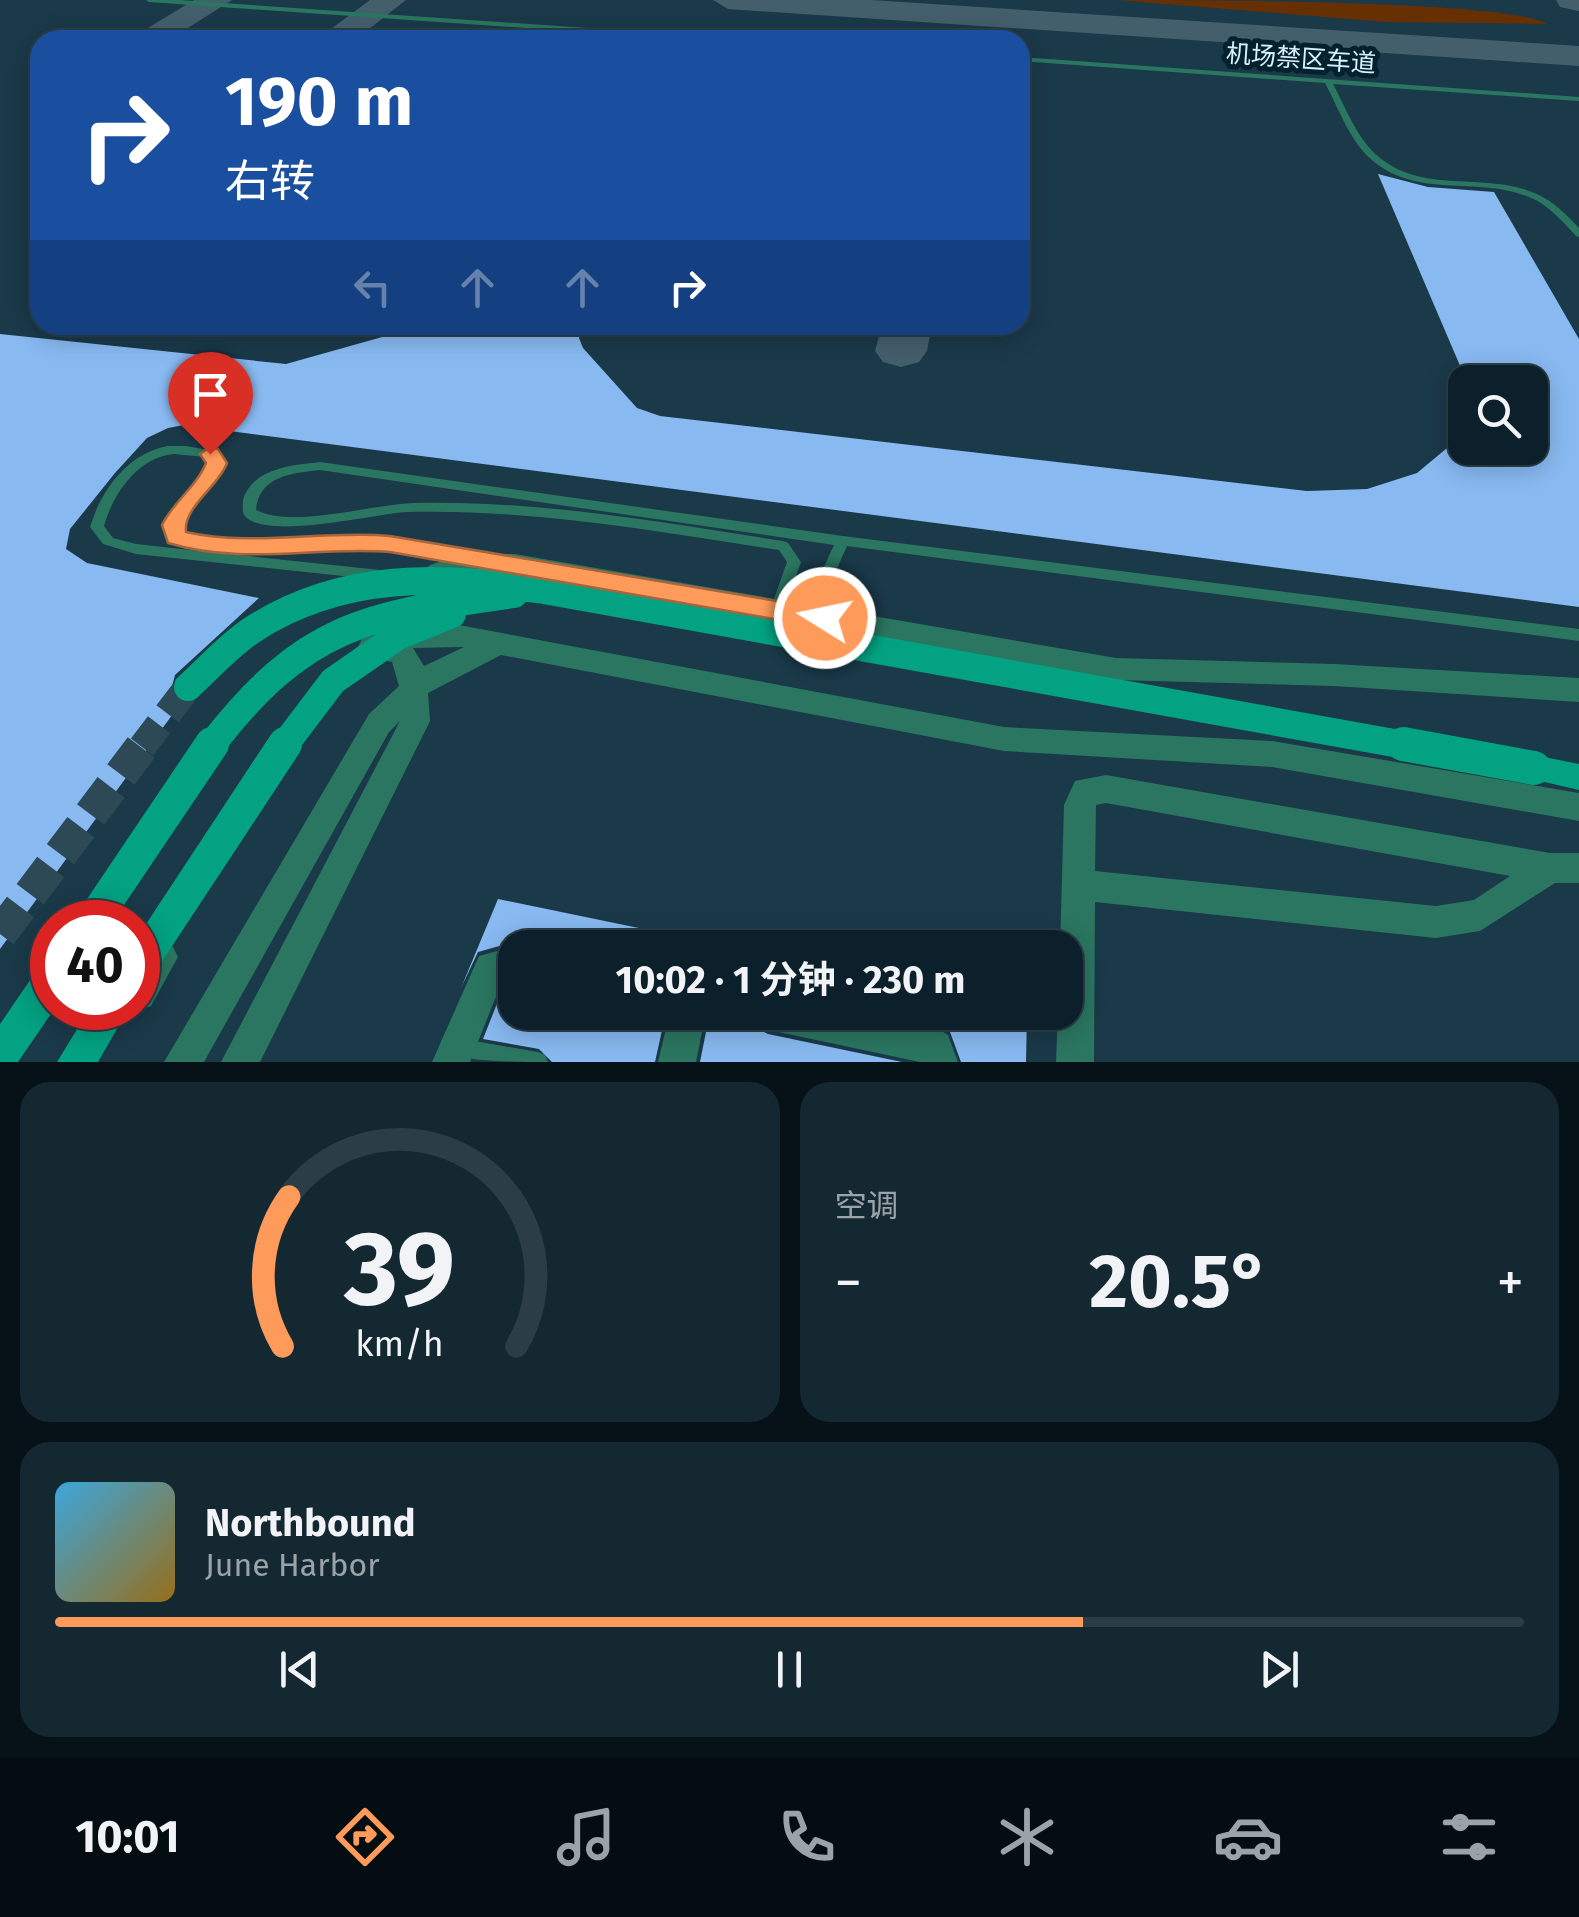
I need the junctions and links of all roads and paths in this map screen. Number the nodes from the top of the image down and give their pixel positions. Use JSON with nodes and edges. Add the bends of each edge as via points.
{"nodes":[{"id":1,"x":149,"y":0,"type":"edge"},
{"id":2,"x":586,"y":30,"type":"edge"},
{"id":3,"x":1030,"y":60,"type":"edge"},
{"id":4,"x":1328,"y":81,"type":"junction"},
{"id":5,"x":1579,"y":99,"type":"edge"},
{"id":6,"x":1579,"y":234,"type":"edge"},
{"id":7,"x":843,"y":541,"type":"junction"},
{"id":8,"x":465,"y":560,"type":"junction"},
{"id":9,"x":424,"y":581,"type":"junction"},
{"id":10,"x":544,"y":590,"type":"junction"},
{"id":11,"x":777,"y":610,"type":"junction"},
{"id":12,"x":825,"y":618,"type":"junction"},
{"id":13,"x":1579,"y":635,"type":"edge"},
{"id":14,"x":499,"y":643,"type":"junction"},
{"id":15,"x":367,"y":646,"type":"junction"},
{"id":16,"x":188,"y":687,"type":"tunnel mouth"},
{"id":17,"x":414,"y":687,"type":"junction"},
{"id":18,"x":1579,"y":690,"type":"edge"},
{"id":19,"x":1579,"y":777,"type":"edge"},
{"id":20,"x":1579,"y":807,"type":"edge"},
{"id":21,"x":1565,"y":868,"type":"edge"},
{"id":22,"x":1078,"y":885,"type":"junction"},
{"id":23,"x":107,"y":900,"type":"edge"},
{"id":24,"x":160,"y":933,"type":"edge"},
{"id":25,"x":160,"y":958,"type":"edge"},
{"id":26,"x":498,"y":967,"type":"edge"},
{"id":27,"x":30,"y":1012,"type":"edge"},
{"id":28,"x":97,"y":1030,"type":"edge"},
{"id":29,"x":114,"y":1030,"type":"edge"},
{"id":30,"x":684,"y":1030,"type":"edge"},
{"id":31,"x":864,"y":1030,"type":"edge"},
{"id":32,"x":453,"y":1055,"type":"edge"},
{"id":33,"x":0,"y":1056,"type":"edge"},
{"id":34,"x":76,"y":1062,"type":"edge"},
{"id":35,"x":94,"y":1062,"type":"edge"},
{"id":36,"x":182,"y":1062,"type":"edge"},
{"id":37,"x":240,"y":1062,"type":"edge"},
{"id":38,"x":538,"y":1062,"type":"edge"},
{"id":39,"x":677,"y":1062,"type":"edge"},
{"id":40,"x":940,"y":1062,"type":"edge"},
{"id":41,"x":1075,"y":1062,"type":"edge"}],
"edges":[{"from":1,"to":2,"type":"lane"},
{"from":3,"to":4,"type":"lane","name":"机场禁区车道"},
{"from":4,"to":5,"type":"lane","name":"机场禁区车道"},
{"from":4,"to":6,"type":"lane","via":[[1366,147],[1388,167],[1423,180],[1538,195],[1564,212]]},
{"from":7,"to":11,"type":"lane","via":[[320,466],[269,477],[248,499],[249,512],[262,523],[370,510],[483,508],[783,546],[794,562]]},
{"from":7,"to":12,"type":"lane","via":[[824,584]]},
{"from":7,"to":13,"type":"lane"},
{"from":8,"to":9,"type":"street"},
{"from":8,"to":9,"type":"lane","via":[[348,541],[228,549],[176,538],[173,525],[216,463],[210,454],[178,449],[137,464],[101,506],[97,526],[108,541],[136,549]]},
{"from":8,"to":11,"type":"street"},
{"from":9,"to":15,"type":"street"},
{"from":10,"to":16,"type":"main road","bridge":true,"via":[[422,576],[326,592],[249,632]]},
{"from":10,"to":19,"type":"main road","bridge":true},
{"from":10,"to":23,"type":"main road","bridge":true,"via":[[382,616],[288,660],[239,707]]},
{"from":10,"to":24,"type":"main road","bridge":true,"via":[[426,624],[332,681],[256,783]]},
{"from":11,"to":12,"type":"street"},
{"from":12,"to":18,"type":"street","via":[[1116,669]]},
{"from":14,"to":15,"type":"street","via":[[431,634]]},
{"from":14,"to":17,"type":"street"},
{"from":14,"to":20,"type":"street","via":[[1004,739],[1272,754]]},
{"from":15,"to":17,"type":"street","via":[[402,652]]},
{"from":15,"to":25,"type":"street","via":[[282,763]]},
{"from":17,"to":36,"type":"street","via":[[379,723]]},
{"from":17,"to":37,"type":"street","via":[[415,721],[406,742]]},
{"from":21,"to":22,"type":"street","via":[[1480,914],[1436,922]]},
{"from":21,"to":22,"type":"street","via":[[1096,788],[1080,797]]},
{"from":22,"to":41,"type":"street"},
{"from":26,"to":32,"type":"street","via":[[486,978]]},
{"from":27,"to":33,"type":"main road"},
{"from":28,"to":34,"type":"main road"},
{"from":29,"to":35,"type":"street"},
{"from":30,"to":39,"type":"street"},
{"from":31,"to":40,"type":"street","via":[[926,1042]]},
{"from":32,"to":38,"type":"lane"}]}
